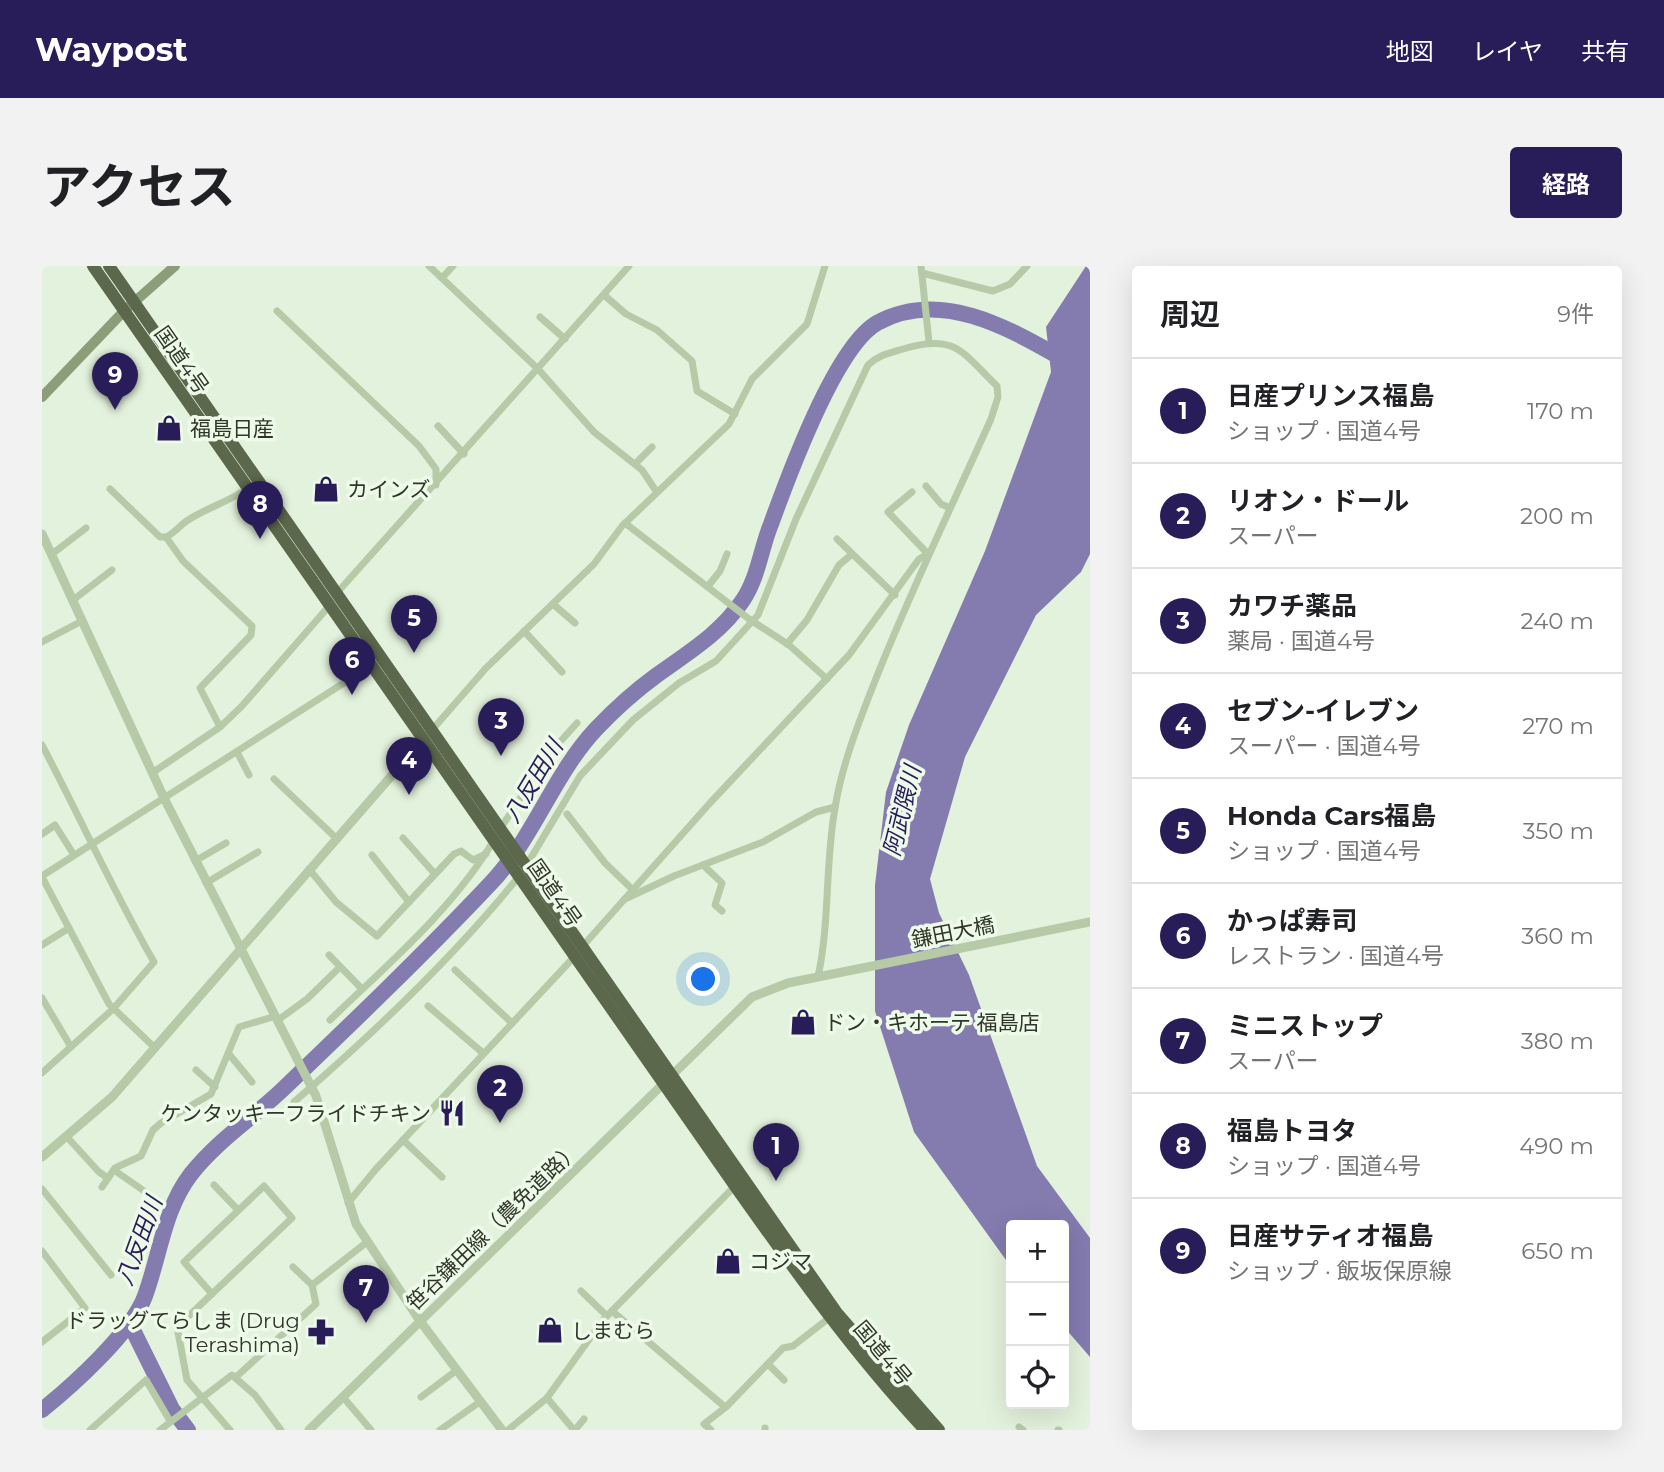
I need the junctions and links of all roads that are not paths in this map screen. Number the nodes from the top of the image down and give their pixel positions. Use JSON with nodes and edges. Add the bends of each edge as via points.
{"nodes":[{"id":1,"x":93,"y":266,"type":"edge"},
{"id":2,"x":109,"y":266,"type":"edge"},
{"id":3,"x":175,"y":266,"type":"edge"},
{"id":4,"x":429,"y":266,"type":"edge"},
{"id":5,"x":453,"y":266,"type":"edge"},
{"id":6,"x":629,"y":266,"type":"edge"},
{"id":7,"x":825,"y":266,"type":"edge"},
{"id":8,"x":1027,"y":266,"type":"edge"},
{"id":9,"x":922,"y":272,"type":"edge"},
{"id":10,"x":442,"y":278,"type":"junction"},
{"id":11,"x":604,"y":295,"type":"junction"},
{"id":12,"x":129,"y":307,"type":"junction"},
{"id":13,"x":277,"y":311,"type":"dead end"},
{"id":14,"x":540,"y":317,"type":"dead end"},
{"id":15,"x":565,"y":339,"type":"junction"},
{"id":16,"x":929,"y":342,"type":"junction"},
{"id":17,"x":538,"y":369,"type":"junction"},
{"id":18,"x":42,"y":397,"type":"edge"},
{"id":19,"x":735,"y":414,"type":"junction"},
{"id":20,"x":438,"y":426,"type":"dead end"},
{"id":21,"x":652,"y":447,"type":"dead end"},
{"id":22,"x":464,"y":454,"type":"junction"},
{"id":23,"x":635,"y":464,"type":"junction"},
{"id":24,"x":436,"y":486,"type":"junction"},
{"id":25,"x":926,"y":486,"type":"dead end"},
{"id":26,"x":249,"y":487,"type":"junction"},
{"id":27,"x":110,"y":489,"type":"dead end"},
{"id":28,"x":656,"y":492,"type":"junction"},
{"id":29,"x":912,"y":492,"type":"dead end"},
{"id":30,"x":950,"y":508,"type":"junction"},
{"id":31,"x":625,"y":523,"type":"junction"},
{"id":32,"x":86,"y":528,"type":"dead end"},
{"id":33,"x":42,"y":534,"type":"edge"},
{"id":34,"x":166,"y":537,"type":"junction"},
{"id":35,"x":836,"y":539,"type":"dead end"},
{"id":36,"x":52,"y":554,"type":"junction"},
{"id":37,"x":727,"y":554,"type":"dead end"},
{"id":38,"x":928,"y":554,"type":"junction"},
{"id":39,"x":851,"y":555,"type":"junction"},
{"id":40,"x":112,"y":570,"type":"dead end"},
{"id":41,"x":709,"y":585,"type":"junction"},
{"id":42,"x":895,"y":595,"type":"junction"},
{"id":43,"x":333,"y":599,"type":"junction"},
{"id":44,"x":73,"y":600,"type":"junction"},
{"id":45,"x":553,"y":604,"type":"junction"},
{"id":46,"x":751,"y":620,"type":"junction"},
{"id":47,"x":82,"y":621,"type":"junction"},
{"id":48,"x":575,"y":623,"type":"dead end"},
{"id":49,"x":524,"y":631,"type":"junction"},
{"id":50,"x":42,"y":642,"type":"edge"},
{"id":51,"x":787,"y":644,"type":"junction"},
{"id":52,"x":372,"y":665,"type":"junction"},
{"id":53,"x":562,"y":672,"type":"dead end"},
{"id":54,"x":827,"y":679,"type":"junction"},
{"id":55,"x":577,"y":723,"type":"dead end"},
{"id":56,"x":220,"y":727,"type":"junction"},
{"id":57,"x":428,"y":735,"type":"junction"},
{"id":58,"x":42,"y":745,"type":"edge"},
{"id":59,"x":237,"y":752,"type":"junction"},
{"id":60,"x":152,"y":773,"type":"junction"},
{"id":61,"x":249,"y":775,"type":"dead end"},
{"id":62,"x":274,"y":779,"type":"dead end"},
{"id":63,"x":164,"y":799,"type":"junction"},
{"id":64,"x":835,"y":807,"type":"junction"},
{"id":65,"x":567,"y":814,"type":"dead end"},
{"id":66,"x":42,"y":834,"type":"edge"},
{"id":67,"x":499,"y":836,"type":"junction"},
{"id":68,"x":336,"y":838,"type":"junction"},
{"id":69,"x":403,"y":838,"type":"dead end"},
{"id":70,"x":94,"y":842,"type":"junction"},
{"id":71,"x":226,"y":843,"type":"dead end"},
{"id":72,"x":258,"y":852,"type":"dead end"},
{"id":73,"x":486,"y":853,"type":"junction"},
{"id":74,"x":74,"y":855,"type":"junction"},
{"id":75,"x":372,"y":855,"type":"dead end"},
{"id":76,"x":195,"y":861,"type":"junction"},
{"id":77,"x":703,"y":865,"type":"junction"},
{"id":78,"x":521,"y":868,"type":"junction"},
{"id":79,"x":309,"y":870,"type":"junction"},
{"id":80,"x":435,"y":874,"type":"junction"},
{"id":81,"x":42,"y":876,"type":"edge"},
{"id":82,"x":206,"y":883,"type":"junction"},
{"id":83,"x":633,"y":890,"type":"junction"},
{"id":84,"x":624,"y":900,"type":"junction"},
{"id":85,"x":409,"y":902,"type":"junction"},
{"id":86,"x":722,"y":911,"type":"dead end"},
{"id":87,"x":1090,"y":922,"type":"edge"},
{"id":88,"x":69,"y":928,"type":"junction"},
{"id":89,"x":42,"y":945,"type":"edge"},
{"id":90,"x":241,"y":948,"type":"junction"},
{"id":91,"x":578,"y":952,"type":"junction"},
{"id":92,"x":329,"y":955,"type":"dead end"},
{"id":93,"x":340,"y":967,"type":"junction"},
{"id":94,"x":455,"y":970,"type":"dead end"},
{"id":95,"x":821,"y":976,"type":"junction"},
{"id":96,"x":362,"y":989,"type":"junction"},
{"id":97,"x":42,"y":998,"type":"edge"},
{"id":98,"x":428,"y":1006,"type":"dead end"},
{"id":99,"x":113,"y":1009,"type":"junction"},
{"id":100,"x":277,"y":1018,"type":"junction"},
{"id":101,"x":330,"y":1020,"type":"dead end"},
{"id":102,"x":512,"y":1023,"type":"junction"},
{"id":103,"x":71,"y":1047,"type":"junction"},
{"id":104,"x":155,"y":1048,"type":"junction"},
{"id":105,"x":229,"y":1054,"type":"junction"},
{"id":106,"x":483,"y":1054,"type":"junction"},
{"id":107,"x":196,"y":1070,"type":"dead end"},
{"id":108,"x":42,"y":1073,"type":"edge"},
{"id":109,"x":252,"y":1082,"type":"dead end"},
{"id":110,"x":667,"y":1082,"type":"junction"},
{"id":111,"x":310,"y":1085,"type":"junction"},
{"id":112,"x":215,"y":1087,"type":"junction"},
{"id":113,"x":294,"y":1102,"type":"dead end"},
{"id":114,"x":67,"y":1137,"type":"junction"},
{"id":115,"x":402,"y":1140,"type":"junction"},
{"id":116,"x":42,"y":1157,"type":"edge"},
{"id":117,"x":114,"y":1170,"type":"junction"},
{"id":118,"x":442,"y":1177,"type":"dead end"},
{"id":119,"x":108,"y":1178,"type":"junction"},
{"id":120,"x":214,"y":1185,"type":"dead end"},
{"id":121,"x":735,"y":1186,"type":"junction"},
{"id":122,"x":102,"y":1187,"type":"dead end"},
{"id":123,"x":42,"y":1189,"type":"edge"},
{"id":124,"x":157,"y":1200,"type":"dead end"},
{"id":125,"x":348,"y":1202,"type":"junction"},
{"id":126,"x":238,"y":1210,"type":"junction"},
{"id":127,"x":367,"y":1242,"type":"junction"},
{"id":128,"x":42,"y":1251,"type":"edge"},
{"id":129,"x":293,"y":1267,"type":"dead end"},
{"id":130,"x":111,"y":1275,"type":"dead end"},
{"id":131,"x":312,"y":1285,"type":"junction"},
{"id":132,"x":581,"y":1291,"type":"dead end"},
{"id":133,"x":212,"y":1294,"type":"junction"},
{"id":134,"x":610,"y":1313,"type":"junction"},
{"id":135,"x":829,"y":1318,"type":"junction"},
{"id":136,"x":420,"y":1321,"type":"junction"},
{"id":137,"x":42,"y":1342,"type":"edge"},
{"id":138,"x":768,"y":1364,"type":"junction"},
{"id":139,"x":457,"y":1370,"type":"junction"},
{"id":140,"x":236,"y":1377,"type":"junction"},
{"id":141,"x":784,"y":1380,"type":"dead end"},
{"id":142,"x":343,"y":1397,"type":"junction"},
{"id":143,"x":421,"y":1397,"type":"dead end"},
{"id":144,"x":201,"y":1398,"type":"junction"},
{"id":145,"x":547,"y":1398,"type":"junction"},
{"id":146,"x":481,"y":1401,"type":"junction"},
{"id":147,"x":725,"y":1408,"type":"junction"},
{"id":148,"x":584,"y":1419,"type":"dead end"},
{"id":149,"x":172,"y":1420,"type":"junction"},
{"id":150,"x":96,"y":1428,"type":"edge"},
{"id":151,"x":160,"y":1430,"type":"edge"},
{"id":152,"x":230,"y":1430,"type":"edge"},
{"id":153,"x":281,"y":1430,"type":"edge"},
{"id":154,"x":309,"y":1430,"type":"edge"},
{"id":155,"x":372,"y":1430,"type":"edge"},
{"id":156,"x":440,"y":1430,"type":"edge"},
{"id":157,"x":502,"y":1430,"type":"edge"},
{"id":158,"x":508,"y":1430,"type":"edge"},
{"id":159,"x":574,"y":1430,"type":"edge"},
{"id":160,"x":711,"y":1430,"type":"edge"},
{"id":161,"x":925,"y":1430,"type":"edge"},
{"id":162,"x":939,"y":1430,"type":"edge"}],
"edges":[{"from":1,"to":12,"type":"highway","name":"国道4号"},
{"from":2,"to":12,"type":"highway","name":"国道4号"},
{"from":3,"to":12,"type":"main road"},
{"from":4,"to":10,"type":"street"},
{"from":5,"to":10,"type":"street"},
{"from":6,"to":11,"type":"street"},
{"from":7,"to":19,"type":"street","via":[[807,324],[752,379]]},
{"from":8,"to":9,"type":"street","via":[[1010,284],[993,290]]},
{"from":9,"to":16,"type":"street"},
{"from":10,"to":17,"type":"street"},
{"from":11,"to":15,"type":"street"},
{"from":11,"to":19,"type":"street","via":[[626,314],[657,330],[692,361],[697,391]]},
{"from":12,"to":18,"type":"main road"},
{"from":12,"to":26,"type":"highway","name":"国道4号"},
{"from":12,"to":43,"type":"highway","name":"国道4号"},
{"from":13,"to":24,"type":"street","via":[[419,446],[436,469]]},
{"from":14,"to":15,"type":"street"},
{"from":15,"to":17,"type":"street"},
{"from":16,"to":30,"type":"street","via":[[955,345],[999,392]]},
{"from":16,"to":46,"type":"street","via":[[884,355],[868,365],[796,519],[765,605]]},
{"from":17,"to":22,"type":"street"},
{"from":17,"to":23,"type":"street","via":[[594,432]]},
{"from":19,"to":28,"type":"street","via":[[700,455]]},
{"from":20,"to":22,"type":"street"},
{"from":21,"to":23,"type":"street"},
{"from":22,"to":24,"type":"street"},
{"from":23,"to":28,"type":"street"},
{"from":24,"to":43,"type":"street"},
{"from":25,"to":30,"type":"street"},
{"from":26,"to":34,"type":"street"},
{"from":26,"to":43,"type":"highway","name":"国道4号"},
{"from":27,"to":34,"type":"street","via":[[160,537]]},
{"from":28,"to":31,"type":"street"},
{"from":29,"to":38,"type":"street","via":[[888,512]]},
{"from":30,"to":38,"type":"street"},
{"from":31,"to":41,"type":"street"},
{"from":31,"to":45,"type":"street","via":[[594,564]]},
{"from":32,"to":36,"type":"street"},
{"from":33,"to":36,"type":"street"},
{"from":34,"to":56,"type":"street","via":[[183,561],[252,626],[251,635],[201,688]]},
{"from":35,"to":39,"type":"street"},
{"from":36,"to":44,"type":"street"},
{"from":37,"to":41,"type":"street"},
{"from":38,"to":42,"type":"street","via":[[919,559]]},
{"from":38,"to":64,"type":"street","via":[[866,703]]},
{"from":39,"to":42,"type":"street"},
{"from":39,"to":51,"type":"street","via":[[839,565],[807,620]]},
{"from":40,"to":44,"type":"street"},
{"from":41,"to":46,"type":"street"},
{"from":42,"to":54,"type":"street"},
{"from":43,"to":52,"type":"highway","name":"国道4号"},
{"from":43,"to":56,"type":"street"},
{"from":43,"to":57,"type":"highway","name":"国道4号"},
{"from":44,"to":47,"type":"street"},
{"from":45,"to":48,"type":"street"},
{"from":45,"to":49,"type":"street"},
{"from":46,"to":51,"type":"street"},
{"from":46,"to":78,"type":"street","via":[[716,661],[633,720],[594,760]]},
{"from":47,"to":50,"type":"street"},
{"from":47,"to":60,"type":"street"},
{"from":49,"to":53,"type":"street"},
{"from":49,"to":57,"type":"street"},
{"from":51,"to":54,"type":"street"},
{"from":52,"to":57,"type":"highway","name":"国道4号"},
{"from":52,"to":59,"type":"street"},
{"from":54,"to":83,"type":"street"},
{"from":55,"to":67,"type":"street","via":[[550,753]]},
{"from":56,"to":60,"type":"street"},
{"from":57,"to":67,"type":"highway","name":"国道4号"},
{"from":57,"to":68,"type":"street"},
{"from":58,"to":70,"type":"street"},
{"from":59,"to":61,"type":"street"},
{"from":59,"to":63,"type":"street"},
{"from":60,"to":63,"type":"street"},
{"from":62,"to":68,"type":"street"},
{"from":63,"to":70,"type":"street"},
{"from":63,"to":76,"type":"street"},
{"from":64,"to":77,"type":"street"},
{"from":64,"to":95,"type":"street"},
{"from":65,"to":83,"type":"street","via":[[601,859]]},
{"from":66,"to":74,"type":"street","via":[[55,825]]},
{"from":67,"to":73,"type":"street"},
{"from":67,"to":78,"type":"highway","name":"国道4号"},
{"from":68,"to":79,"type":"street"},
{"from":69,"to":80,"type":"street"},
{"from":70,"to":74,"type":"street"},
{"from":70,"to":99,"type":"street","via":[[126,914],[154,962]]},
{"from":71,"to":76,"type":"street"},
{"from":72,"to":82,"type":"street"},
{"from":73,"to":80,"type":"street","via":[[472,860],[461,851]]},
{"from":73,"to":96,"type":"street","via":[[471,878]]},
{"from":74,"to":81,"type":"street"},
{"from":75,"to":85,"type":"street"},
{"from":76,"to":82,"type":"street"},
{"from":77,"to":84,"type":"street"},
{"from":77,"to":86,"type":"street","via":[[722,883],[715,905]]},
{"from":78,"to":91,"type":"highway","name":"国道4号"},
{"from":78,"to":111,"type":"street","via":[[490,912]]},
{"from":79,"to":85,"type":"street","via":[[377,936]]},
{"from":79,"to":90,"type":"street"},
{"from":80,"to":85,"type":"street"},
{"from":81,"to":88,"type":"street"},
{"from":82,"to":90,"type":"street"},
{"from":83,"to":84,"type":"street"},
{"from":84,"to":91,"type":"street"},
{"from":87,"to":95,"type":"street","name":"鎌田大橋"},
{"from":88,"to":89,"type":"street"},
{"from":88,"to":99,"type":"street"},
{"from":90,"to":100,"type":"street"},
{"from":90,"to":104,"type":"street"},
{"from":91,"to":102,"type":"street"},
{"from":91,"to":110,"type":"highway","name":"国道4号"},
{"from":92,"to":93,"type":"street"},
{"from":93,"to":96,"type":"street"},
{"from":93,"to":100,"type":"street","via":[[307,999]]},
{"from":94,"to":102,"type":"street"},
{"from":95,"to":110,"type":"street","name":"鎌田大橋","via":[[776,986],[752,997]]},
{"from":96,"to":101,"type":"street"},
{"from":97,"to":103,"type":"street"},
{"from":98,"to":106,"type":"street"},
{"from":99,"to":103,"type":"street"},
{"from":99,"to":104,"type":"street"},
{"from":100,"to":105,"type":"street","via":[[239,1027]]},
{"from":100,"to":111,"type":"street"},
{"from":102,"to":106,"type":"street"},
{"from":103,"to":108,"type":"street"},
{"from":104,"to":114,"type":"street","via":[[112,1097]]},
{"from":105,"to":109,"type":"street"},
{"from":105,"to":112,"type":"street"},
{"from":106,"to":115,"type":"street"},
{"from":107,"to":112,"type":"street"},
{"from":110,"to":121,"type":"highway","name":"国道4号"},
{"from":110,"to":136,"type":"street","name":"笹谷鎌田線（農免道路）"},
{"from":110,"to":162,"type":"highway","name":"国道4号","via":[[837,1313]]},
{"from":111,"to":113,"type":"street"},
{"from":111,"to":125,"type":"street"},
{"from":112,"to":117,"type":"street","via":[[211,1094],[161,1123],[141,1156]]},
{"from":114,"to":116,"type":"street"},
{"from":114,"to":119,"type":"street"},
{"from":115,"to":118,"type":"street"},
{"from":115,"to":125,"type":"street"},
{"from":117,"to":119,"type":"street"},
{"from":117,"to":124,"type":"street"},
{"from":119,"to":122,"type":"street"},
{"from":120,"to":126,"type":"street"},
{"from":121,"to":134,"type":"street"},
{"from":121,"to":135,"type":"highway","name":"国道4号"},
{"from":123,"to":130,"type":"street"},
{"from":125,"to":127,"type":"street"},
{"from":126,"to":133,"type":"street","via":[[184,1262]]},
{"from":126,"to":133,"type":"street","via":[[264,1186],[292,1218]]},
{"from":127,"to":131,"type":"street"},
{"from":127,"to":136,"type":"street"},
{"from":128,"to":137,"type":"street","via":[[85,1308]]},
{"from":129,"to":131,"type":"street"},
{"from":131,"to":140,"type":"street","via":[[316,1304]]},
{"from":132,"to":134,"type":"street"},
{"from":133,"to":144,"type":"street","via":[[177,1327],[187,1380]]},
{"from":134,"to":145,"type":"street"},
{"from":134,"to":147,"type":"street"},
{"from":135,"to":138,"type":"street","via":[[793,1346],[783,1348]]},
{"from":135,"to":161,"type":"highway","name":"国道4号"},
{"from":136,"to":139,"type":"street"},
{"from":136,"to":142,"type":"street","name":"笹谷鎌田線（農免道路）"},
{"from":138,"to":141,"type":"street"},
{"from":138,"to":147,"type":"street"},
{"from":139,"to":143,"type":"street"},
{"from":139,"to":146,"type":"street"},
{"from":140,"to":144,"type":"street","via":[[228,1375]]},
{"from":140,"to":153,"type":"street"},
{"from":142,"to":154,"type":"street","name":"笹谷鎌田線（農免道路）"},
{"from":142,"to":155,"type":"street"},
{"from":144,"to":149,"type":"street"},
{"from":144,"to":152,"type":"street"},
{"from":145,"to":158,"type":"street"},
{"from":145,"to":159,"type":"street"},
{"from":146,"to":156,"type":"street"},
{"from":146,"to":157,"type":"street"},
{"from":147,"to":160,"type":"street","via":[[704,1424]]},
{"from":148,"to":159,"type":"street"},
{"from":149,"to":150,"type":"street","via":[[146,1380]]},
{"from":149,"to":151,"type":"street"}]}
